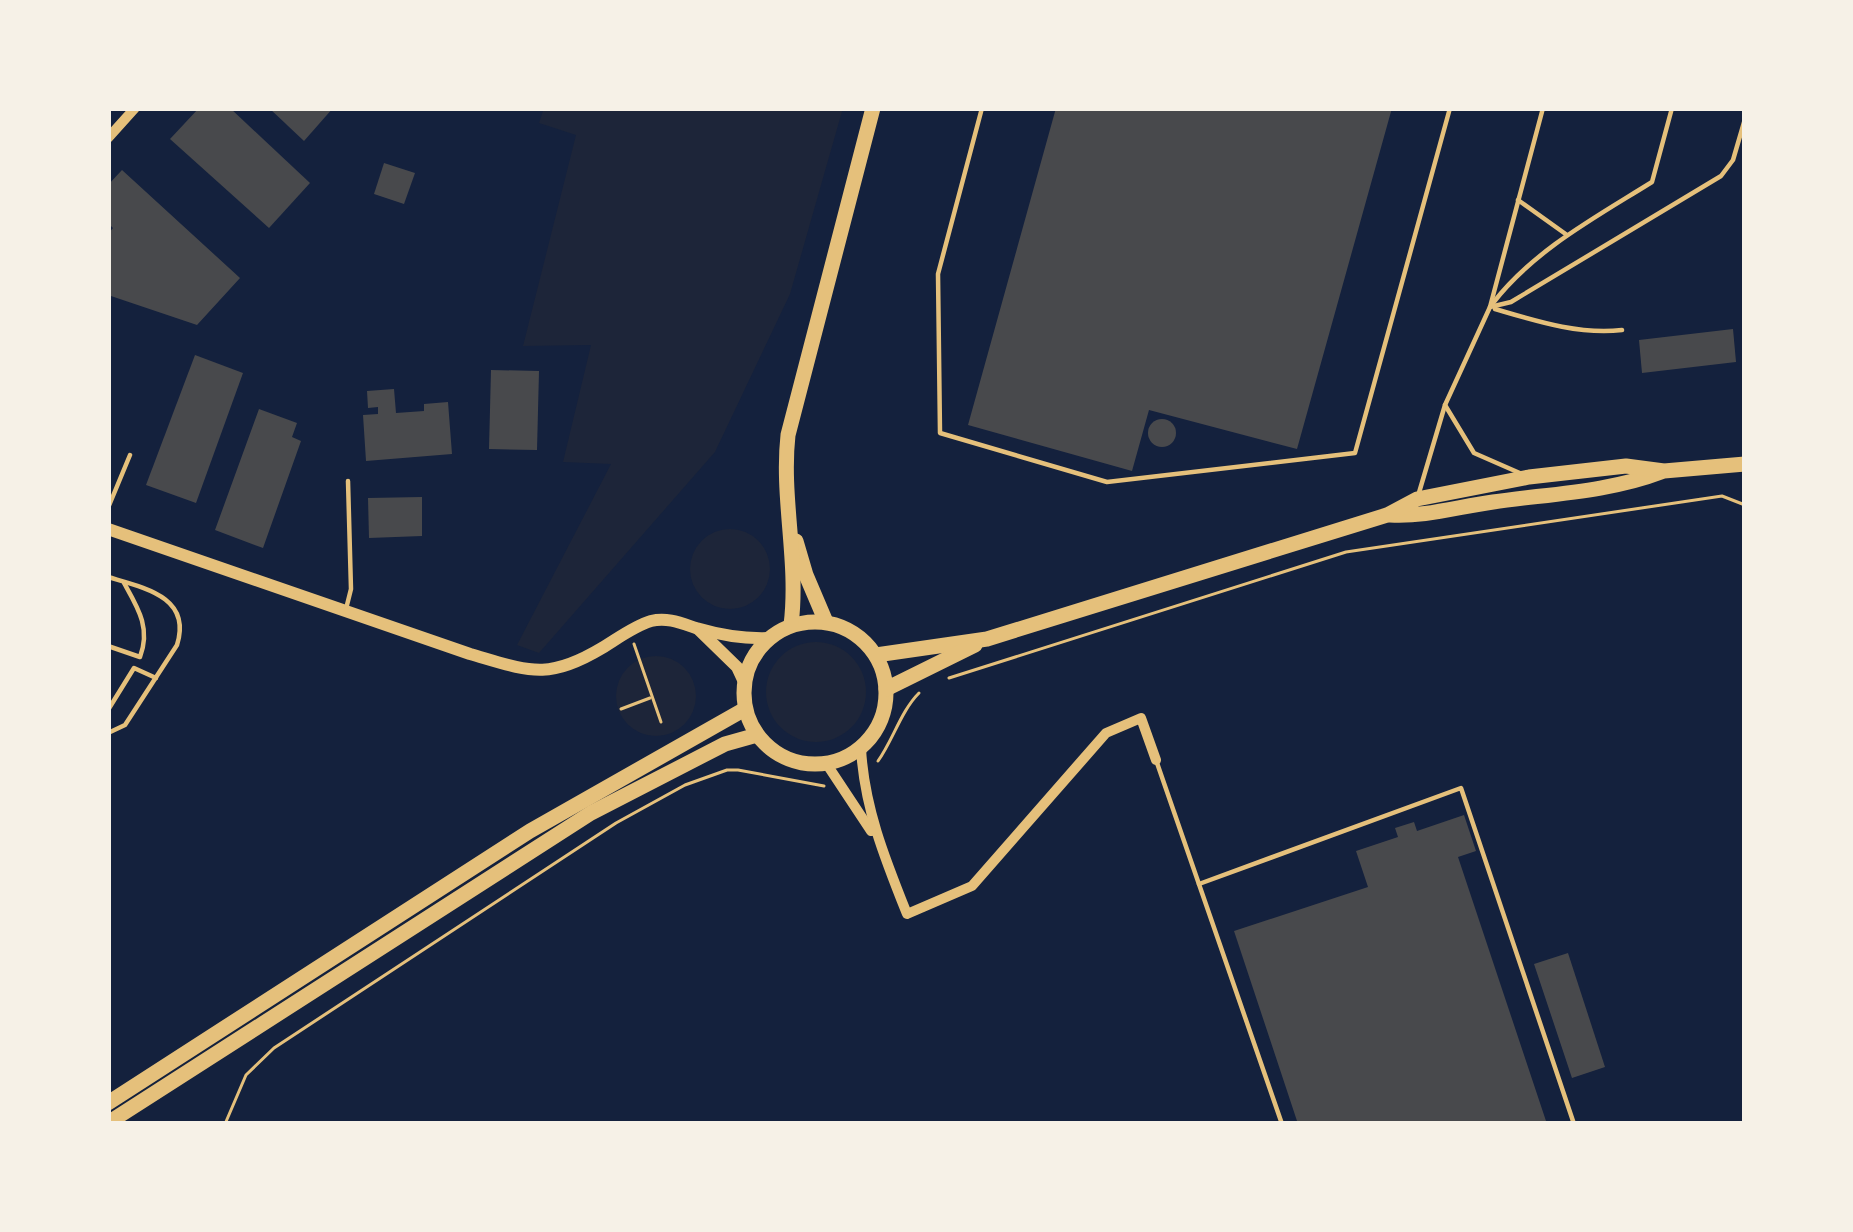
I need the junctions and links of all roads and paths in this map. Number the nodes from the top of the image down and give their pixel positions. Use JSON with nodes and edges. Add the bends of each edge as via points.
{"nodes":[{"id":1,"x":135,"y":108,"type":"edge"},
{"id":2,"x":873,"y":108,"type":"edge"},
{"id":3,"x":982,"y":108,"type":"edge"},
{"id":4,"x":1450,"y":108,"type":"edge"},
{"id":5,"x":1543,"y":108,"type":"edge"},
{"id":6,"x":1672,"y":108,"type":"edge"},
{"id":7,"x":1745,"y":118,"type":"edge"},
{"id":8,"x":108,"y":138,"type":"edge"},
{"id":9,"x":1518,"y":200,"type":"junction"},
{"id":10,"x":1567,"y":236,"type":"junction"},
{"id":11,"x":1490,"y":307,"type":"junction"},
{"id":12,"x":1622,"y":330,"type":"dead end"},
{"id":13,"x":1445,"y":405,"type":"junction"},
{"id":14,"x":130,"y":455,"type":"dead end"},
{"id":15,"x":1745,"y":464,"type":"edge"},
{"id":16,"x":1664,"y":471,"type":"junction"},
{"id":17,"x":1529,"y":477,"type":"junction"},
{"id":18,"x":347,"y":481,"type":"dead end"},
{"id":19,"x":1418,"y":499,"type":"junction"},
{"id":20,"x":1745,"y":505,"type":"edge"},
{"id":21,"x":108,"y":508,"type":"edge"},
{"id":22,"x":1387,"y":515,"type":"junction"},
{"id":23,"x":790,"y":518,"type":"junction"},
{"id":24,"x":108,"y":529,"type":"edge"},
{"id":25,"x":108,"y":577,"type":"edge"},
{"id":26,"x":124,"y":582,"type":"junction"},
{"id":27,"x":346,"y":609,"type":"junction"},
{"id":28,"x":826,"y":622,"type":"junction"},
{"id":29,"x":791,"y":626,"type":"junction"},
{"id":30,"x":698,"y":628,"type":"junction"},
{"id":31,"x":629,"y":631,"type":"junction"},
{"id":32,"x":769,"y":638,"type":"junction"},
{"id":33,"x":987,"y":639,"type":"junction"},
{"id":34,"x":108,"y":646,"type":"edge"},
{"id":35,"x":876,"y":656,"type":"junction"},
{"id":36,"x":140,"y":657,"type":"junction"},
{"id":37,"x":134,"y":668,"type":"junction"},
{"id":38,"x":156,"y":678,"type":"junction"},
{"id":39,"x":943,"y":680,"type":"dead end"},
{"id":40,"x":744,"y":682,"type":"junction"},
{"id":41,"x":926,"y":686,"type":"dead end"},
{"id":42,"x":886,"y":689,"type":"junction"},
{"id":43,"x":652,"y":697,"type":"junction"},
{"id":44,"x":622,"y":709,"type":"dead end"},
{"id":45,"x":745,"y":709,"type":"junction"},
{"id":46,"x":108,"y":710,"type":"edge"},
{"id":47,"x":661,"y":722,"type":"dead end"},
{"id":48,"x":108,"y":733,"type":"edge"},
{"id":49,"x":757,"y":735,"type":"junction"},
{"id":50,"x":861,"y":748,"type":"junction"},
{"id":51,"x":1156,"y":760,"type":"joint"},
{"id":52,"x":826,"y":764,"type":"junction"},
{"id":53,"x":869,"y":773,"type":"dead end"},
{"id":54,"x":836,"y":788,"type":"dead end"},
{"id":55,"x":878,"y":844,"type":"junction"},
{"id":56,"x":1199,"y":884,"type":"junction"},
{"id":57,"x":108,"y":1102,"type":"edge"},
{"id":58,"x":108,"y":1123,"type":"edge"},
{"id":59,"x":224,"y":1124,"type":"edge"},
{"id":60,"x":1282,"y":1124,"type":"edge"},
{"id":61,"x":1574,"y":1124,"type":"edge"}],
"edges":[{"from":1,"to":8,"type":"street"},
{"from":2,"to":23,"type":"main road","via":[[791,417]]},
{"from":3,"to":4,"type":"lane","via":[[938,274],[940,433],[1107,482],[1355,453]]},
{"from":5,"to":9,"type":"lane"},
{"from":6,"to":10,"type":"lane","via":[[1652,182]]},
{"from":7,"to":11,"type":"lane","via":[[1721,176],[1511,302]]},
{"from":9,"to":10,"type":"lane"},
{"from":9,"to":11,"type":"lane"},
{"from":10,"to":11,"type":"lane","via":[[1512,278]]},
{"from":11,"to":12,"type":"lane","via":[[1559,326]]},
{"from":11,"to":13,"type":"lane"},
{"from":13,"to":17,"type":"lane","via":[[1474,453]]},
{"from":13,"to":19,"type":"lane"},
{"from":14,"to":21,"type":"lane"},
{"from":15,"to":16,"type":"main road"},
{"from":16,"to":17,"type":"main road","via":[[1626,466]]},
{"from":16,"to":22,"type":"main road","via":[[1636,482]]},
{"from":17,"to":19,"type":"main road"},
{"from":18,"to":27,"type":"lane"},
{"from":19,"to":22,"type":"main road"},
{"from":20,"to":39,"type":"path","via":[[1722,496],[1346,552]]},
{"from":22,"to":33,"type":"main road"},
{"from":23,"to":28,"type":"main road"},
{"from":23,"to":29,"type":"main road"},
{"from":24,"to":27,"type":"street"},
{"from":25,"to":26,"type":"lane"},
{"from":26,"to":36,"type":"lane","via":[[145,627]]},
{"from":26,"to":38,"type":"lane","via":[[171,602],[179,616],[176,646]]},
{"from":27,"to":31,"type":"street","via":[[530,671],[574,664]]},
{"from":28,"to":29,"type":"main road"},
{"from":28,"to":35,"type":"main road","via":[[846,628]]},
{"from":29,"to":32,"type":"main road"},
{"from":30,"to":31,"type":"street","via":[[670,620]]},
{"from":30,"to":32,"type":"street"},
{"from":30,"to":40,"type":"street"},
{"from":31,"to":43,"type":"path"},
{"from":32,"to":40,"type":"main road"},
{"from":33,"to":35,"type":"main road"},
{"from":33,"to":42,"type":"main road"},
{"from":34,"to":36,"type":"lane"},
{"from":35,"to":42,"type":"main road"},
{"from":36,"to":37,"type":"lane"},
{"from":37,"to":38,"type":"lane"},
{"from":37,"to":46,"type":"lane"},
{"from":38,"to":48,"type":"lane","via":[[125,725]]},
{"from":40,"to":45,"type":"main road"},
{"from":41,"to":53,"type":"path"},
{"from":42,"to":50,"type":"main road","via":[[880,721]]},
{"from":43,"to":44,"type":"path"},
{"from":43,"to":47,"type":"path"},
{"from":45,"to":49,"type":"main road"},
{"from":45,"to":57,"type":"main road","via":[[530,831]]},
{"from":49,"to":52,"type":"main road","via":[[788,759]]},
{"from":49,"to":58,"type":"main road","via":[[591,813]]},
{"from":50,"to":52,"type":"main road"},
{"from":50,"to":55,"type":"street"},
{"from":51,"to":55,"type":"street","via":[[1141,718],[1106,734],[972,886],[908,914]]},
{"from":51,"to":56,"type":"lane"},
{"from":52,"to":55,"type":"street"},
{"from":54,"to":59,"type":"path","via":[[738,770],[685,785],[274,1048],[246,1075]]},
{"from":56,"to":60,"type":"lane"},
{"from":56,"to":61,"type":"lane","via":[[1461,788]]}]}
